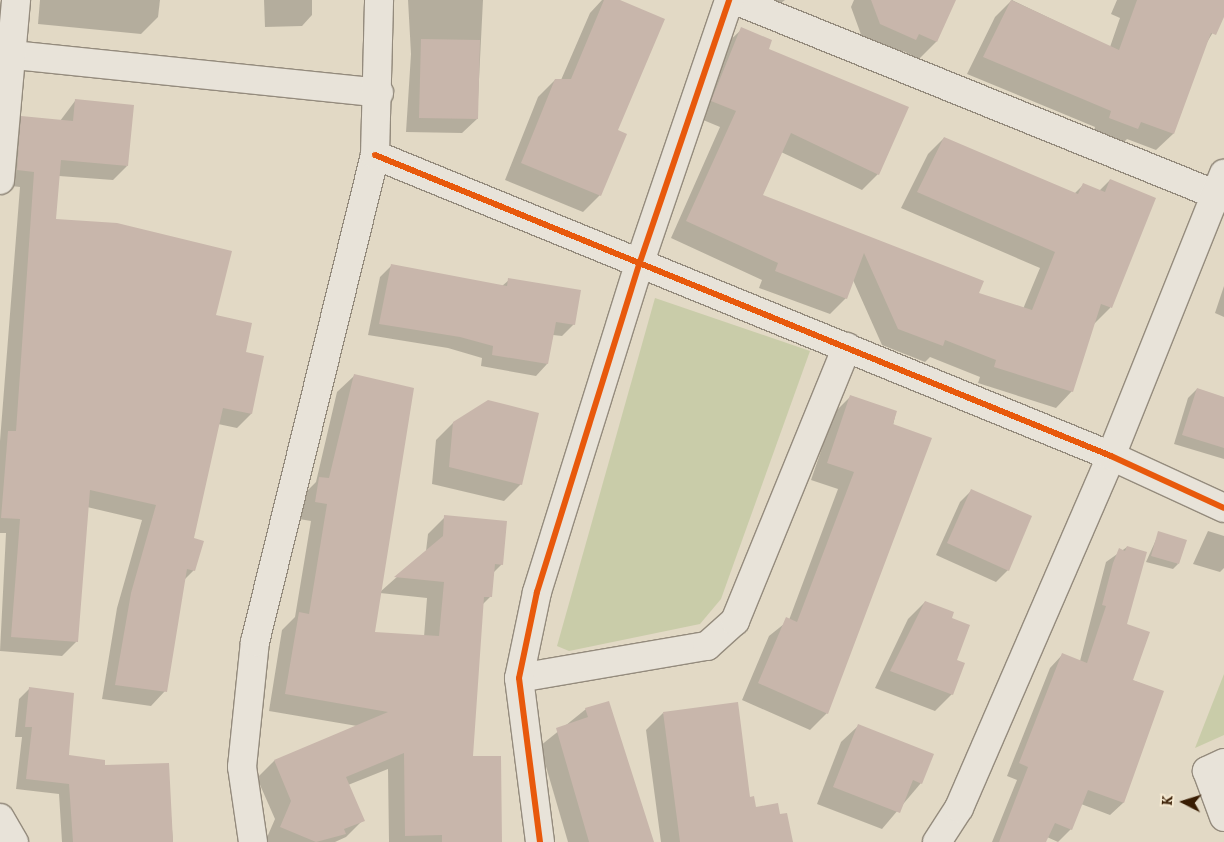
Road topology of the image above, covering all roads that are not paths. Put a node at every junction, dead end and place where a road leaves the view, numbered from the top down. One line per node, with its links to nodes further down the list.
1 (16, 0): 5 (street)
2 (379, 0): 6 (street)
3 (729, 0): 10 (street)
4 (735, 0): 9 (street)
5 (14, 54): 6 (street); 8 (street)
6 (379, 93): 7 (street)
7 (375, 156): 10 (street); 19 (street)
8 (0, 180)
9 (1221, 189): 12 (street)
10 (640, 262): 11 (street); 14 (street)
11 (847, 347): 12 (street); 14 (street)
12 (1111, 456): 13 (street); 21 (street)
13 (1224, 508)
14 (519, 678): 20 (street)
15 (1224, 763): 16 (street)
16 (1224, 817)
17 (0, 818): 18 (street)
18 (14, 842)
19 (253, 842)
20 (540, 842)
21 (937, 842)

